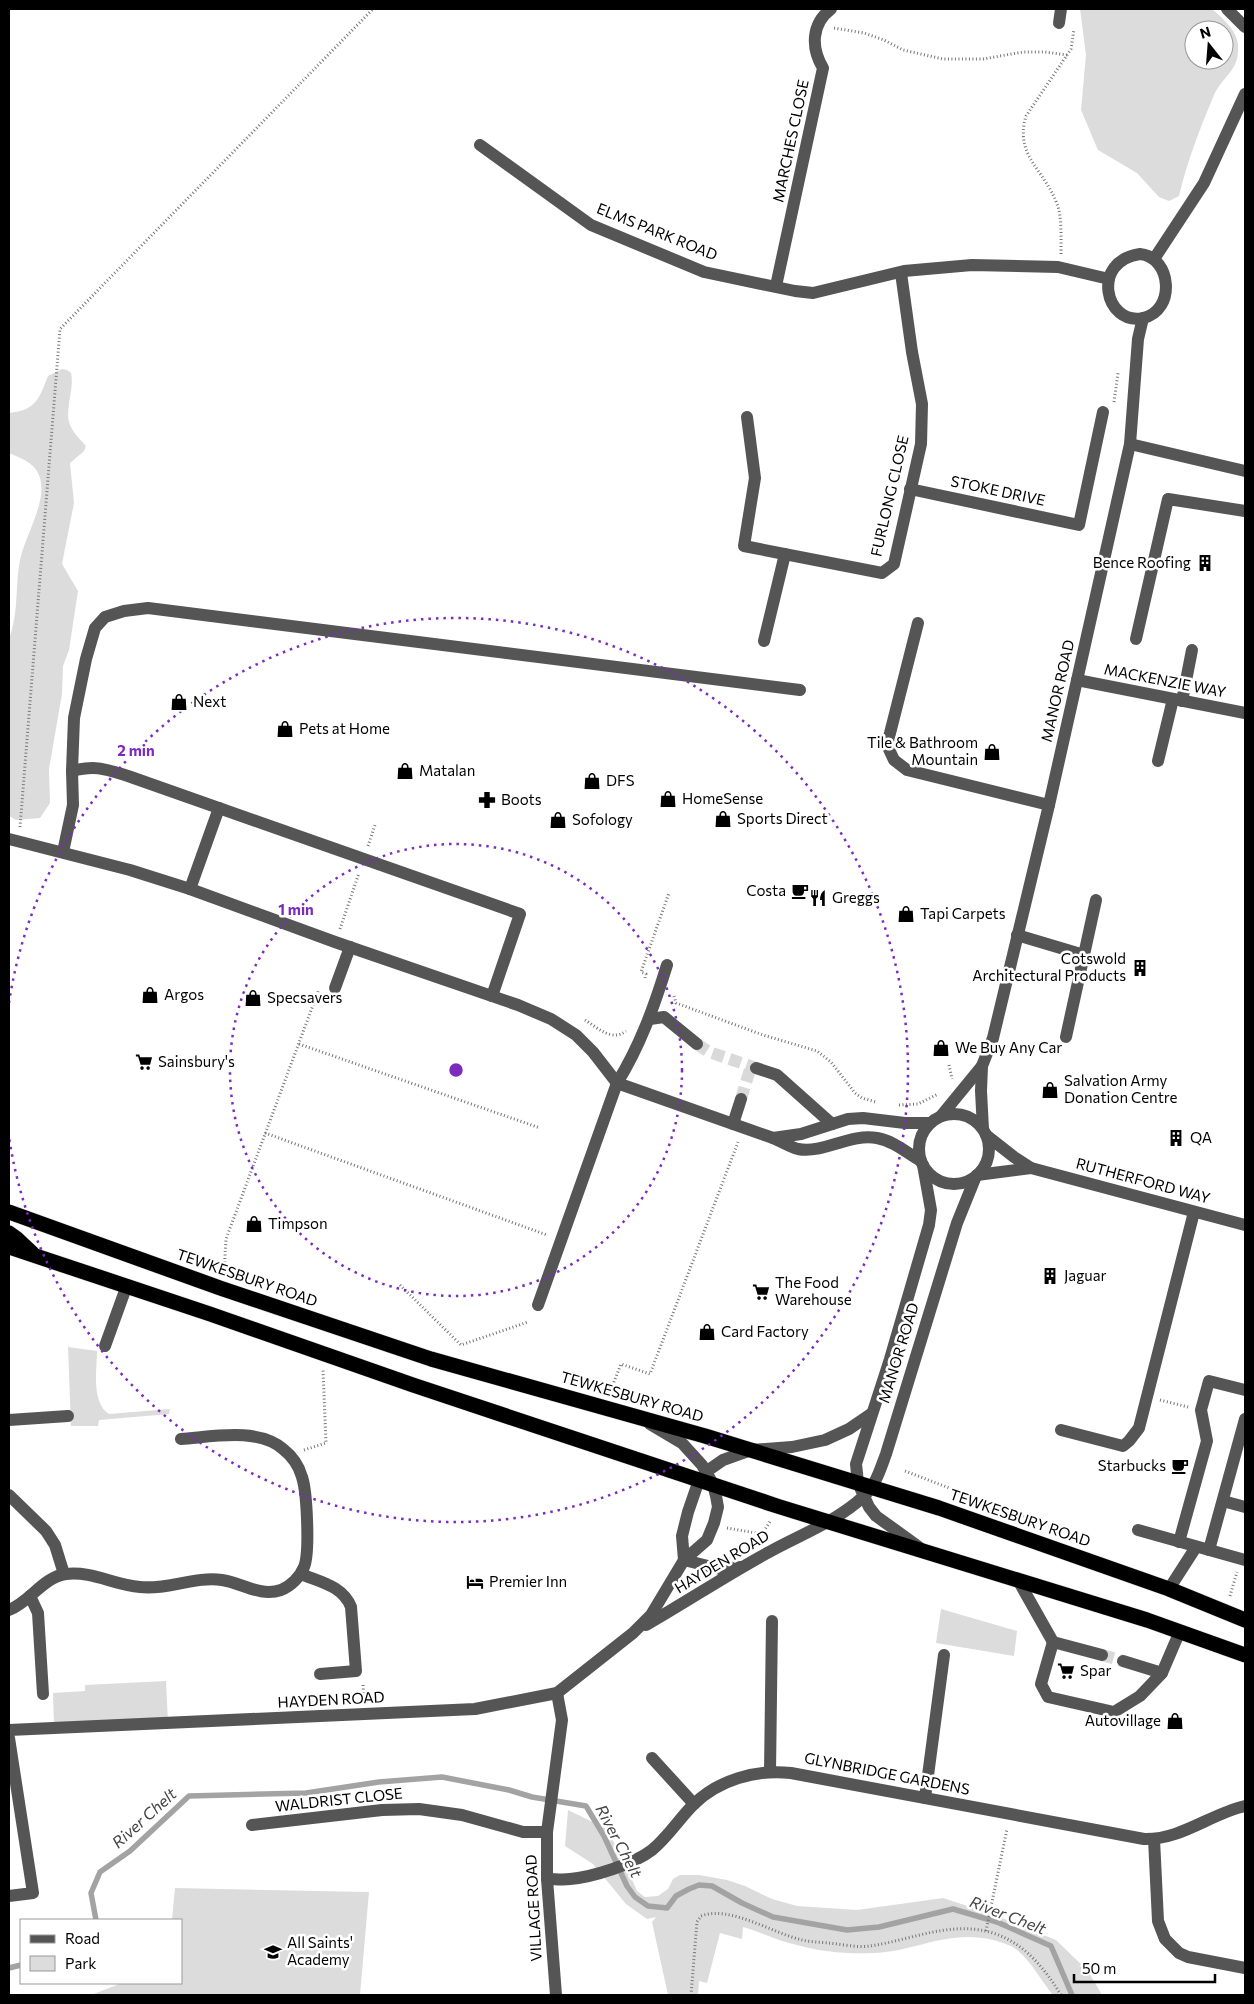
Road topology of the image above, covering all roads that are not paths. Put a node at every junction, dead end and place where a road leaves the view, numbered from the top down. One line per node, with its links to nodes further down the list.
1 (830, 9): 11 (street, MARCHES CLOSE)
2 (1061, 9): 4 (street)
3 (1227, 9): 5 (street)
4 (1059, 23)
5 (1245, 27)
6 (1245, 94): 8 (street)
7 (480, 145): 11 (street, ELMS PARK ROAD)
8 (1154, 259): 10 (street); 12 (street)
9 (900, 272): 10 (street, ELMS PARK ROAD); 11 (street, ELMS PARK ROAD); 17 (street, FURLONG CLOSE)
10 (1109, 279): 12 (street)
11 (776, 286)
12 (1143, 318): 15 (street, MANOR ROAD)
13 (1103, 412): 17 (street, STOKE DRIVE)
14 (747, 417): 19 (street, FURLONG CLOSE)
15 (1130, 444): 16 (street); 24 (street, MANOR ROAD)
16 (1245, 471)
17 (910, 489): 19 (street, FURLONG CLOSE)
18 (1245, 511): 21 (street)
19 (785, 554): 22 (street)
20 (918, 623): 30 (street)
21 (1136, 639)
22 (764, 641)
23 (1192, 650): 26 (street)
24 (1077, 680): 26 (street, MACKENZIE WAY); 30 (street, MANOR ROAD)
25 (800, 690): 29 (street)
26 (1178, 700): 27 (street, MACKENZIE WAY); 28 (street)
27 (1245, 713)
28 (1158, 760)
29 (72, 772): 31 (street); 33 (street)
30 (1049, 805): 36 (street, MANOR ROAD)
31 (219, 808): 34 (street); 41 (street)
32 (9, 839): 33 (street)
33 (64, 852): 34 (street)
34 (190, 889): 37 (street)
35 (1096, 900): 38 (street)
36 (1017, 935): 38 (street); 45 (street, MANOR ROAD)
37 (350, 947): 40 (street); 41 (street)
38 (1084, 955): 43 (street)
39 (667, 965): 42 (street)
40 (334, 988)
41 (492, 996): 47 (street)
42 (650, 1019): 44 (street); 47 (street)
43 (1066, 1037)
44 (697, 1044)
45 (982, 1066): 49 (street, MANOR ROAD); 53 (street, MANOR ROAD)
46 (756, 1068): 51 (street)
47 (617, 1083): 52 (street); 65 (street)
48 (741, 1099): 52 (street)
49 (941, 1116): 50 (street); 53 (street)
50 (929, 1123): 51 (street); 55 (street)
51 (832, 1124): 54 (street)
52 (738, 1126): 54 (street)
53 (985, 1132): 56 (street, RUTHERFORD WAY); 57 (street)
54 (773, 1138): 55 (street)
55 (922, 1163): 57 (street); 68 (street, MANOR ROAD)
56 (1032, 1168): 57 (street, RUTHERFORD WAY); 59 (street, RUTHERFORD WAY)
57 (977, 1175): 77 (street, MANOR ROAD)
58 (9, 1212): 70 (highway, TEWKESBURY ROAD)
59 (1194, 1212): 60 (street, RUTHERFORD WAY); 73 (street)
60 (1244, 1221)
61 (9, 1233): 63 (highway)
62 (9, 1247): 63 (highway)
63 (33, 1254): 64 (highway)
64 (126, 1285): 66 (street); 76 (highway)
65 (538, 1305)
66 (106, 1346)
67 (1245, 1390): 83 (street)
68 (871, 1414): 75 (street); 77 (street, MANOR ROAD)
69 (68, 1416): 72 (street)
70 (638, 1417): 75 (highway, TEWKESBURY ROAD); 76 (street, HAYDEN ROAD)
71 (1245, 1419): 79 (street)
72 (9, 1420)
73 (1061, 1430)
74 (180, 1439): 91 (street)
75 (751, 1450): 76 (street); 77 (highway, TEWKESBURY ROAD)
76 (706, 1479): 81 (highway); 87 (street, HAYDEN ROAD); 87 (street, HAYDEN ROAD)
77 (865, 1489): 81 (street); 86 (street); 93 (highway, TEWKESBURY ROAD)
78 (9, 1495): 90 (street)
79 (1223, 1501): 80 (street); 85 (street)
80 (1245, 1507)
81 (828, 1521): 86 (highway); 89 (street, HAYDEN ROAD)
82 (1138, 1530): 83 (street)
83 (1179, 1542): 84 (street)
84 (1196, 1547): 85 (street); 93 (street)
85 (1209, 1550): 88 (street)
86 (928, 1552): 92 (highway)
87 (684, 1560): 89 (street); 99 (street, HAYDEN ROAD)
88 (1245, 1560)
89 (746, 1566): 99 (street, HAYDEN ROAD)
90 (64, 1574): 91 (street); 94 (street)
91 (301, 1574): 106 (street)
92 (1018, 1580): 98 (highway); 100 (street)
93 (1170, 1589): 96 (highway, TEWKESBURY ROAD)
94 (30, 1596): 95 (street); 107 (street)
95 (9, 1610)
96 (1245, 1620)
97 (772, 1621): 112 (street)
98 (1180, 1631): 103 (highway); 105 (street)
99 (633, 1633): 108 (street, HAYDEN ROAD)
100 (1052, 1642): 102 (street); 105 (street)
101 (944, 1654): 113 (street)
102 (1102, 1655)
103 (1245, 1655)
104 (1123, 1661): 105 (street)
105 (1162, 1673)
106 (320, 1674)
107 (43, 1694)
108 (556, 1694): 109 (street, HAYDEN ROAD); 117 (street, VILLAGE ROAD)
109 (9, 1730)
110 (9, 1738): 120 (street)
111 (652, 1758): 114 (street)
112 (770, 1772): 113 (street, GLYNBRIDGE GARDENS); 114 (street, GLYNBRIDGE GARDENS)
113 (925, 1798): 118 (street, GLYNBRIDGE GARDENS)
114 (694, 1804): 119 (street, GLYNBRIDGE GARDENS)
115 (1245, 1806): 118 (street, GLYNBRIDGE GARDENS)
116 (252, 1825): 117 (street, WALDRIST CLOSE)
117 (547, 1832): 119 (street, VILLAGE ROAD)
118 (1154, 1840): 121 (street)
119 (547, 1879): 122 (street, VILLAGE ROAD)
120 (9, 1896)
121 (1245, 1968)
122 (556, 1995)

